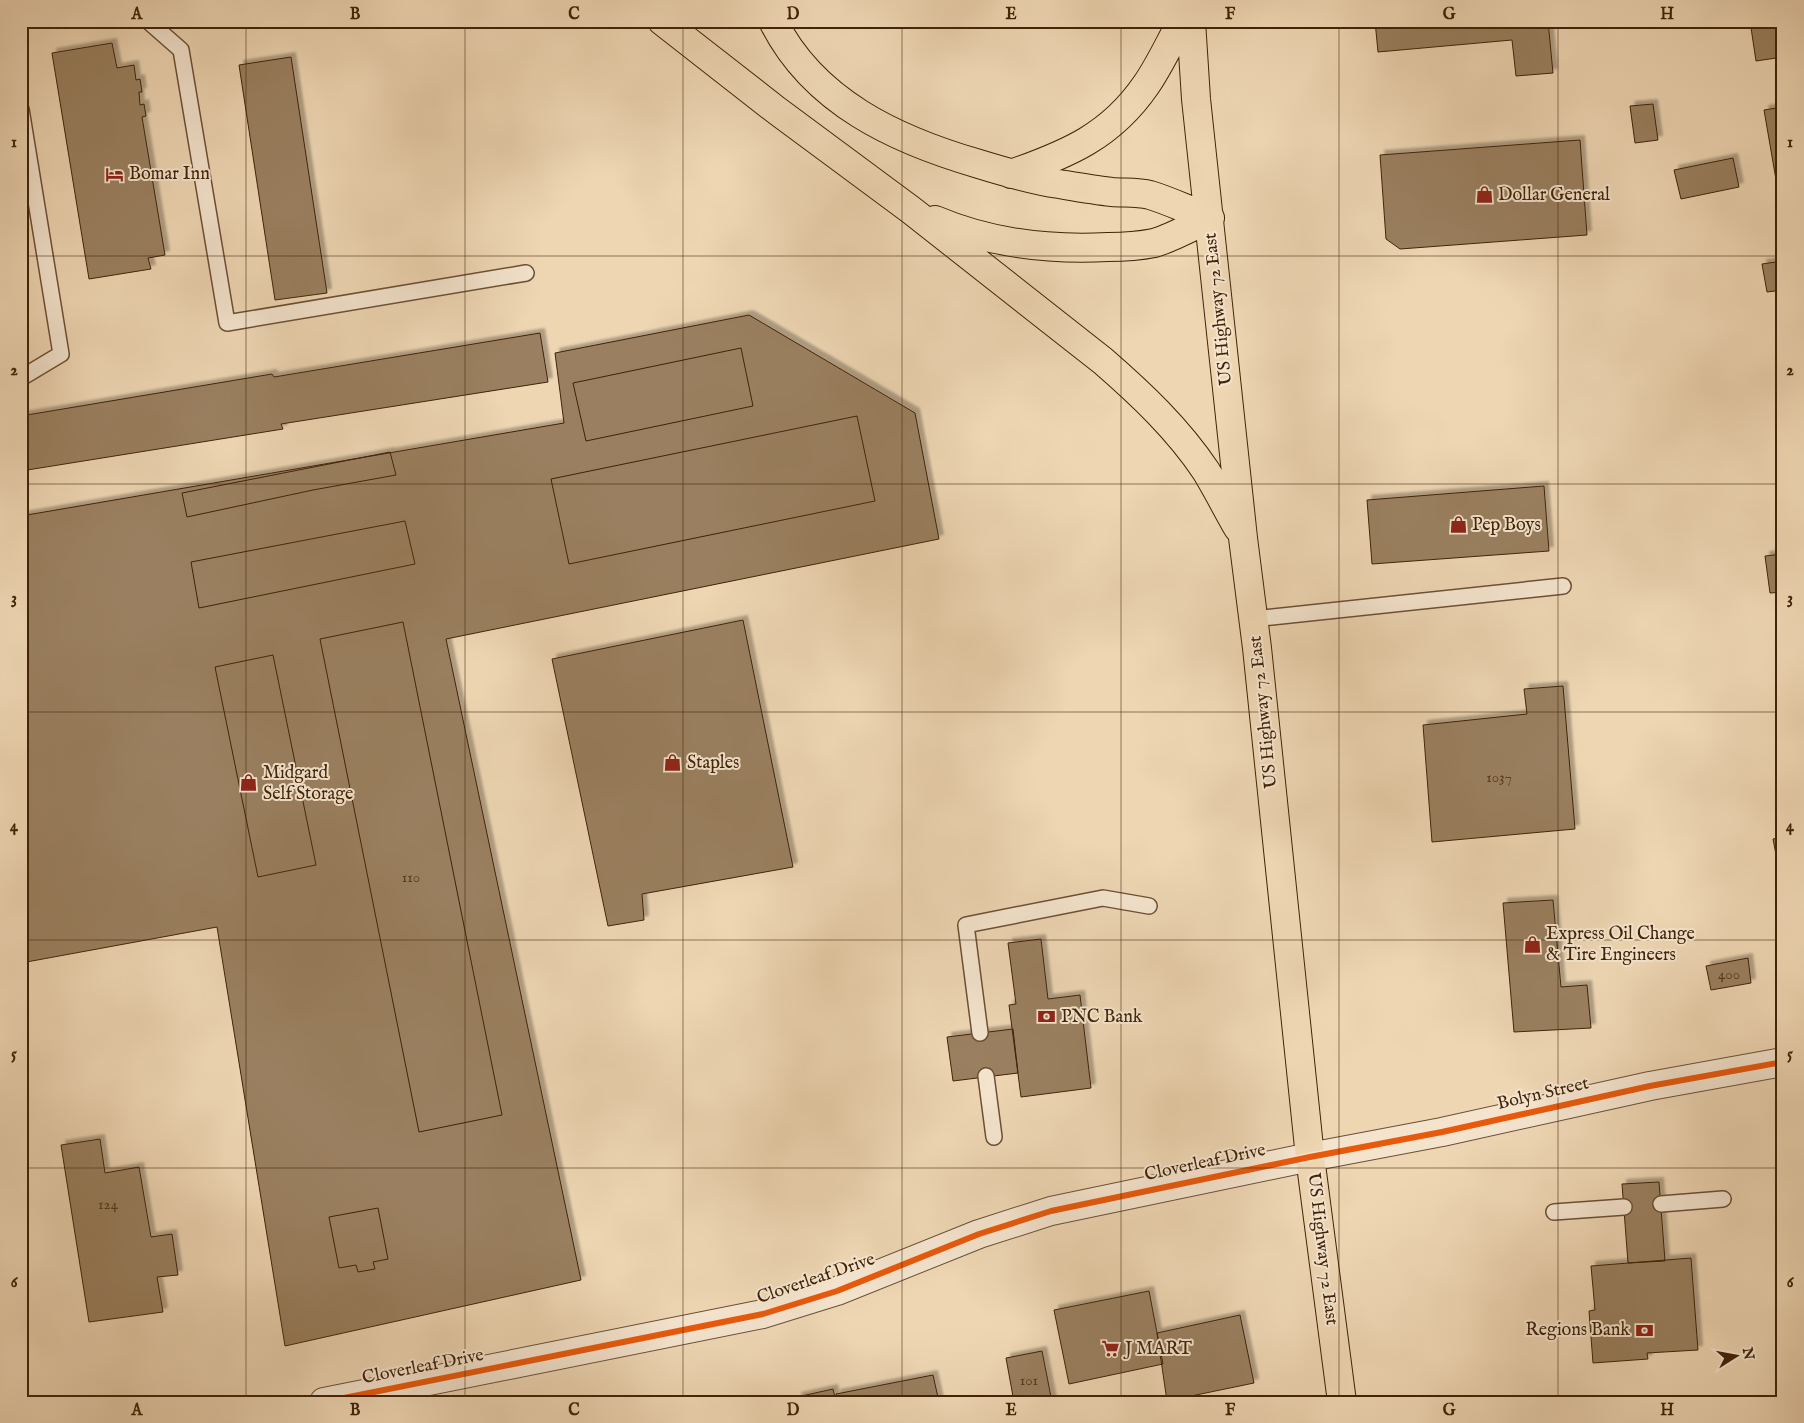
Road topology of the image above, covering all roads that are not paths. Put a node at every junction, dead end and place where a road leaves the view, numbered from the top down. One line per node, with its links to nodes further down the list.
1 (148, 21): 10 (lane)
2 (662, 21): 8 (highway)
3 (773, 21): 7 (highway)
4 (1182, 21): 7 (highway)
5 (1191, 21): 9 (highway, US Highway 72 East)
6 (21, 109): 11 (lane)
7 (1011, 174): 9 (highway)
8 (911, 210): 9 (highway); 12 (highway)
9 (1210, 218): 12 (highway, US Highway 72 East)
10 (526, 273)
11 (21, 378)
12 (1244, 538): 14 (highway, US Highway 72 East)
13 (1563, 586): 14 (lane)
14 (1253, 618): 20 (highway, US Highway 72 East)
15 (1148, 906): 16 (lane)
16 (980, 1033)
17 (1783, 1062): 20 (street, Bolyn Street)
18 (986, 1076): 19 (lane)
19 (994, 1137)
20 (1310, 1156): 25 (street, Cloverleaf Drive); 26 (highway, US Highway 72 East)
21 (1723, 1199): 22 (lane)
22 (1661, 1204)
23 (1624, 1207): 24 (lane)
24 (1554, 1212)
25 (324, 1402)
26 (1342, 1402)

